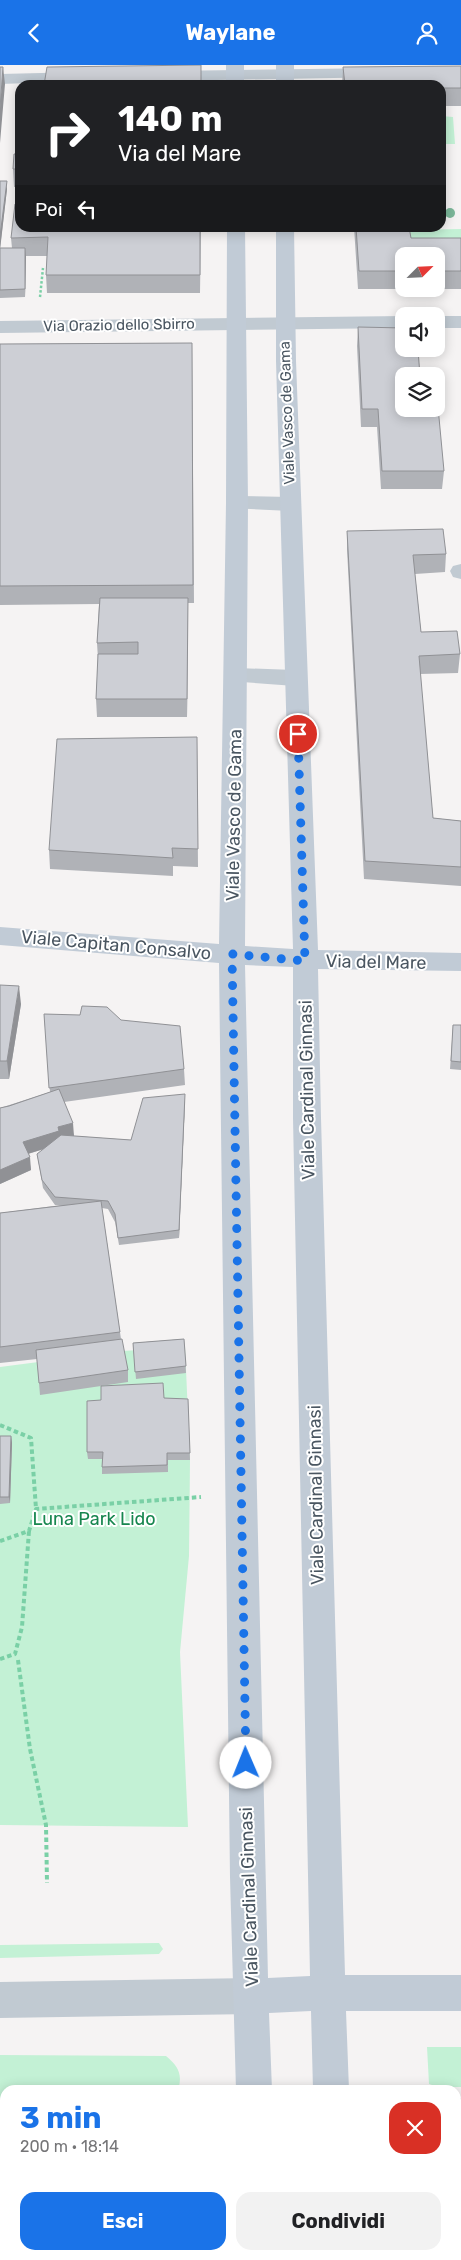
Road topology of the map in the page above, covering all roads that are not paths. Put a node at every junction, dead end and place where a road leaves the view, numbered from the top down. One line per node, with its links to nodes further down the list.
1 (402, 73): 3 (street)
2 (235, 75): 3 (street); 5 (street)
3 (285, 75)
4 (98, 77): 6 (street)
5 (147, 77)
6 (0, 79)
7 (236, 232): 12 (street, Viale Vasco de Gama)
8 (284, 232): 13 (street, Viale Vasco de Gama)
9 (395, 322): 13 (street)
10 (445, 322): 11 (street)
11 (461, 322)
12 (237, 323): 13 (street, Viale Vasco de Gama); 14 (street, Via Orazio dello Sbirro); 15 (street, Viale Vasco de Gama)
13 (284, 323): 16 (street, Viale Vasco de Gama)
14 (0, 327)
15 (237, 503): 16 (street, Viale Vasco de Gama); 17 (street, Viale Vasco de Gama)
16 (290, 504): 18 (street, Viale Vasco de Gama)
17 (236, 676): 18 (street); 20 (street, Viale Vasco de Gama)
18 (295, 678): 21 (street, Viale Vasco de Gama)
19 (0, 936): 20 (street, Viale Capitan Consalvo)
20 (232, 954): 21 (street, Via del Mare); 25 (street, Viale Cardinal Ginnasi)
21 (305, 961): 22 (street, Via del Mare); 23 (street, Viale Cardinal Ginnasi)
22 (461, 962)
23 (327, 1993): 24 (street); 25 (street); 28 (street, Viale Cardinal Ginnasi)
24 (461, 1993)
25 (252, 1996): 26 (street); 27 (street, Viale Cardinal Ginnasi)
26 (0, 2000)
27 (254, 2085)
28 (331, 2085)

